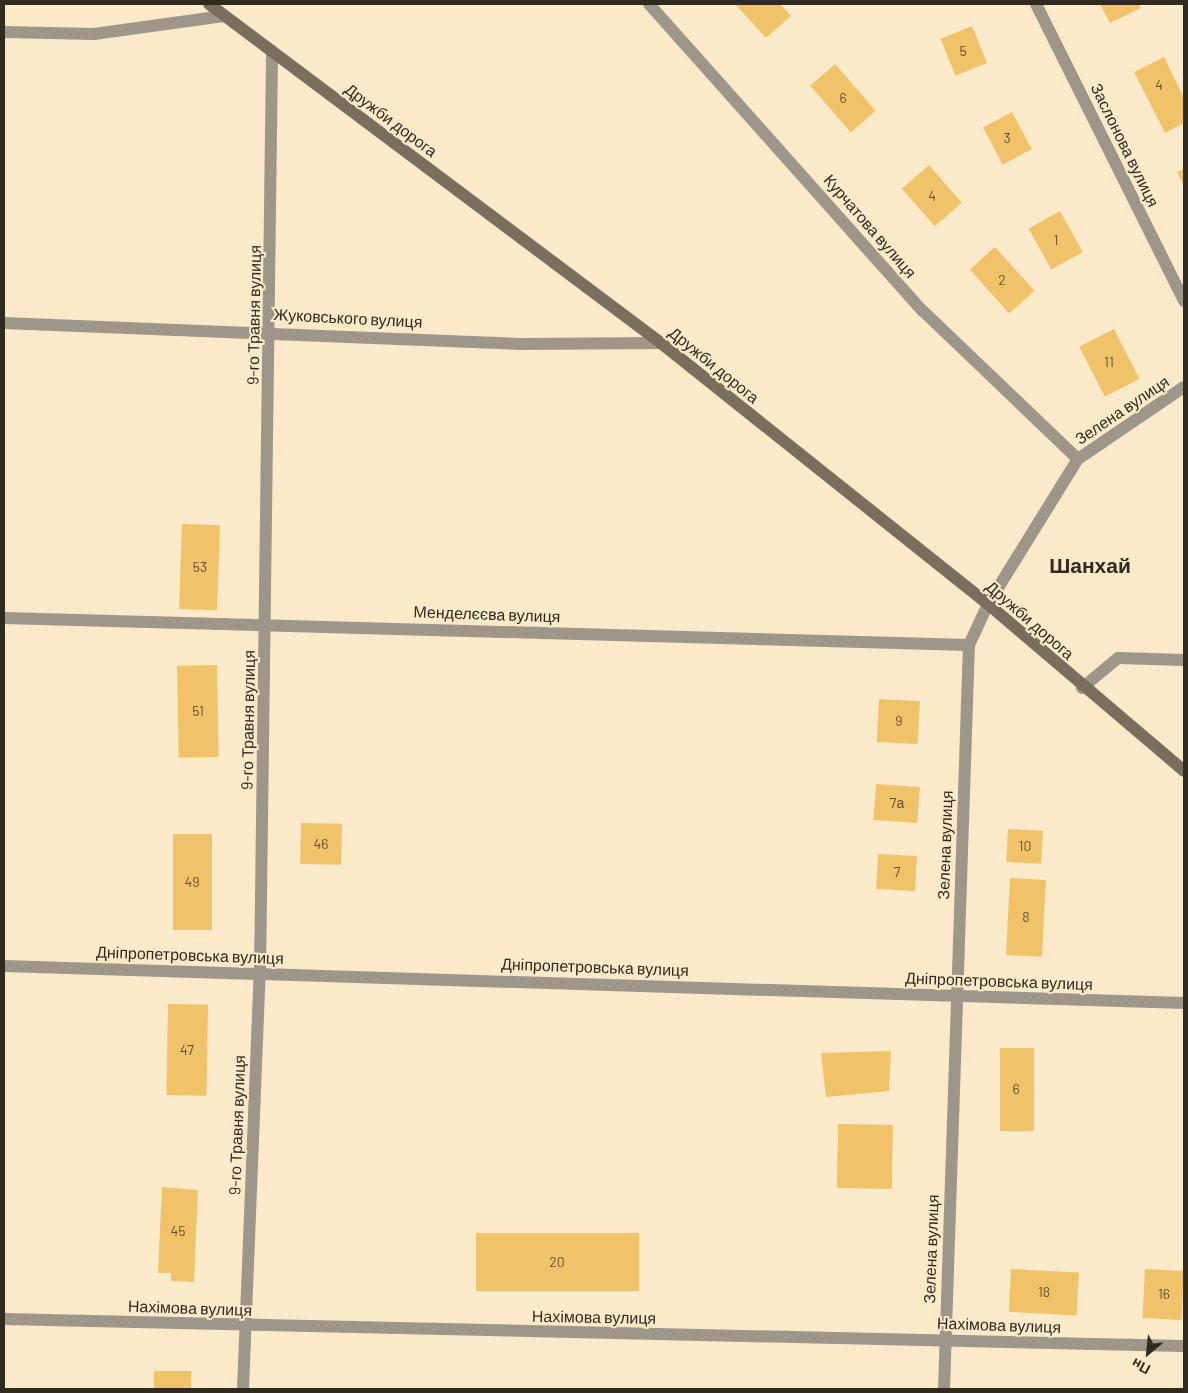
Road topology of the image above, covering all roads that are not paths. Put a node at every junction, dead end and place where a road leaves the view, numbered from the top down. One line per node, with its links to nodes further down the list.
1 (210, 4): 4 (street, Дружби дорога)
2 (649, 4): 12 (street, Курчатова вулиця)
3 (1036, 4): 7 (street, Заслонова вулиця)
4 (224, 16): 5 (street); 6 (street, Дружби дорога)
5 (4, 32)
6 (272, 51): 9 (street, 9-го Травня вулиця); 10 (street, Дружби дорога)
7 (1184, 300)
8 (4, 323): 9 (street, Жуковського вулиця)
9 (270, 330): 10 (street, Жуковського вулиця); 15 (street, 9-го Травня вулиця)
10 (661, 343): 13 (street, Дружби дорога)
11 (1184, 387): 12 (street, Зелена вулиця)
12 (1078, 459): 13 (street, Зелена вулиця)
13 (988, 604): 16 (street, Зелена вулиця); 18 (street, Дружби дорога)
14 (4, 618): 15 (street, Менделєєва вулиця)
15 (266, 624): 16 (street, Менделєєва вулиця); 21 (street, 9-го Травня вулиця)
16 (969, 646): 22 (street, Зелена вулиця)
17 (1184, 660): 18 (street)
18 (1082, 688): 19 (street, Дружби дорога)
19 (1184, 771)
20 (4, 966): 21 (street, Дніпропетровська вулиця)
21 (260, 973): 22 (street, Дніпропетровська вулиця); 25 (street, 9-го Травня вулиця)
22 (956, 995): 23 (street, Дніпропетровська вулиця); 26 (street, Зелена вулиця)
23 (1184, 1003)
24 (4, 1319): 25 (street, Нахімова вулиця)
25 (245, 1326): 26 (street, Нахімова вулиця); 28 (street, 9-го Травня вулиця)
26 (945, 1339): 27 (street, Нахімова вулиця); 29 (street, Зелена вулиця)
27 (1184, 1346)
28 (243, 1389)
29 (944, 1389)

